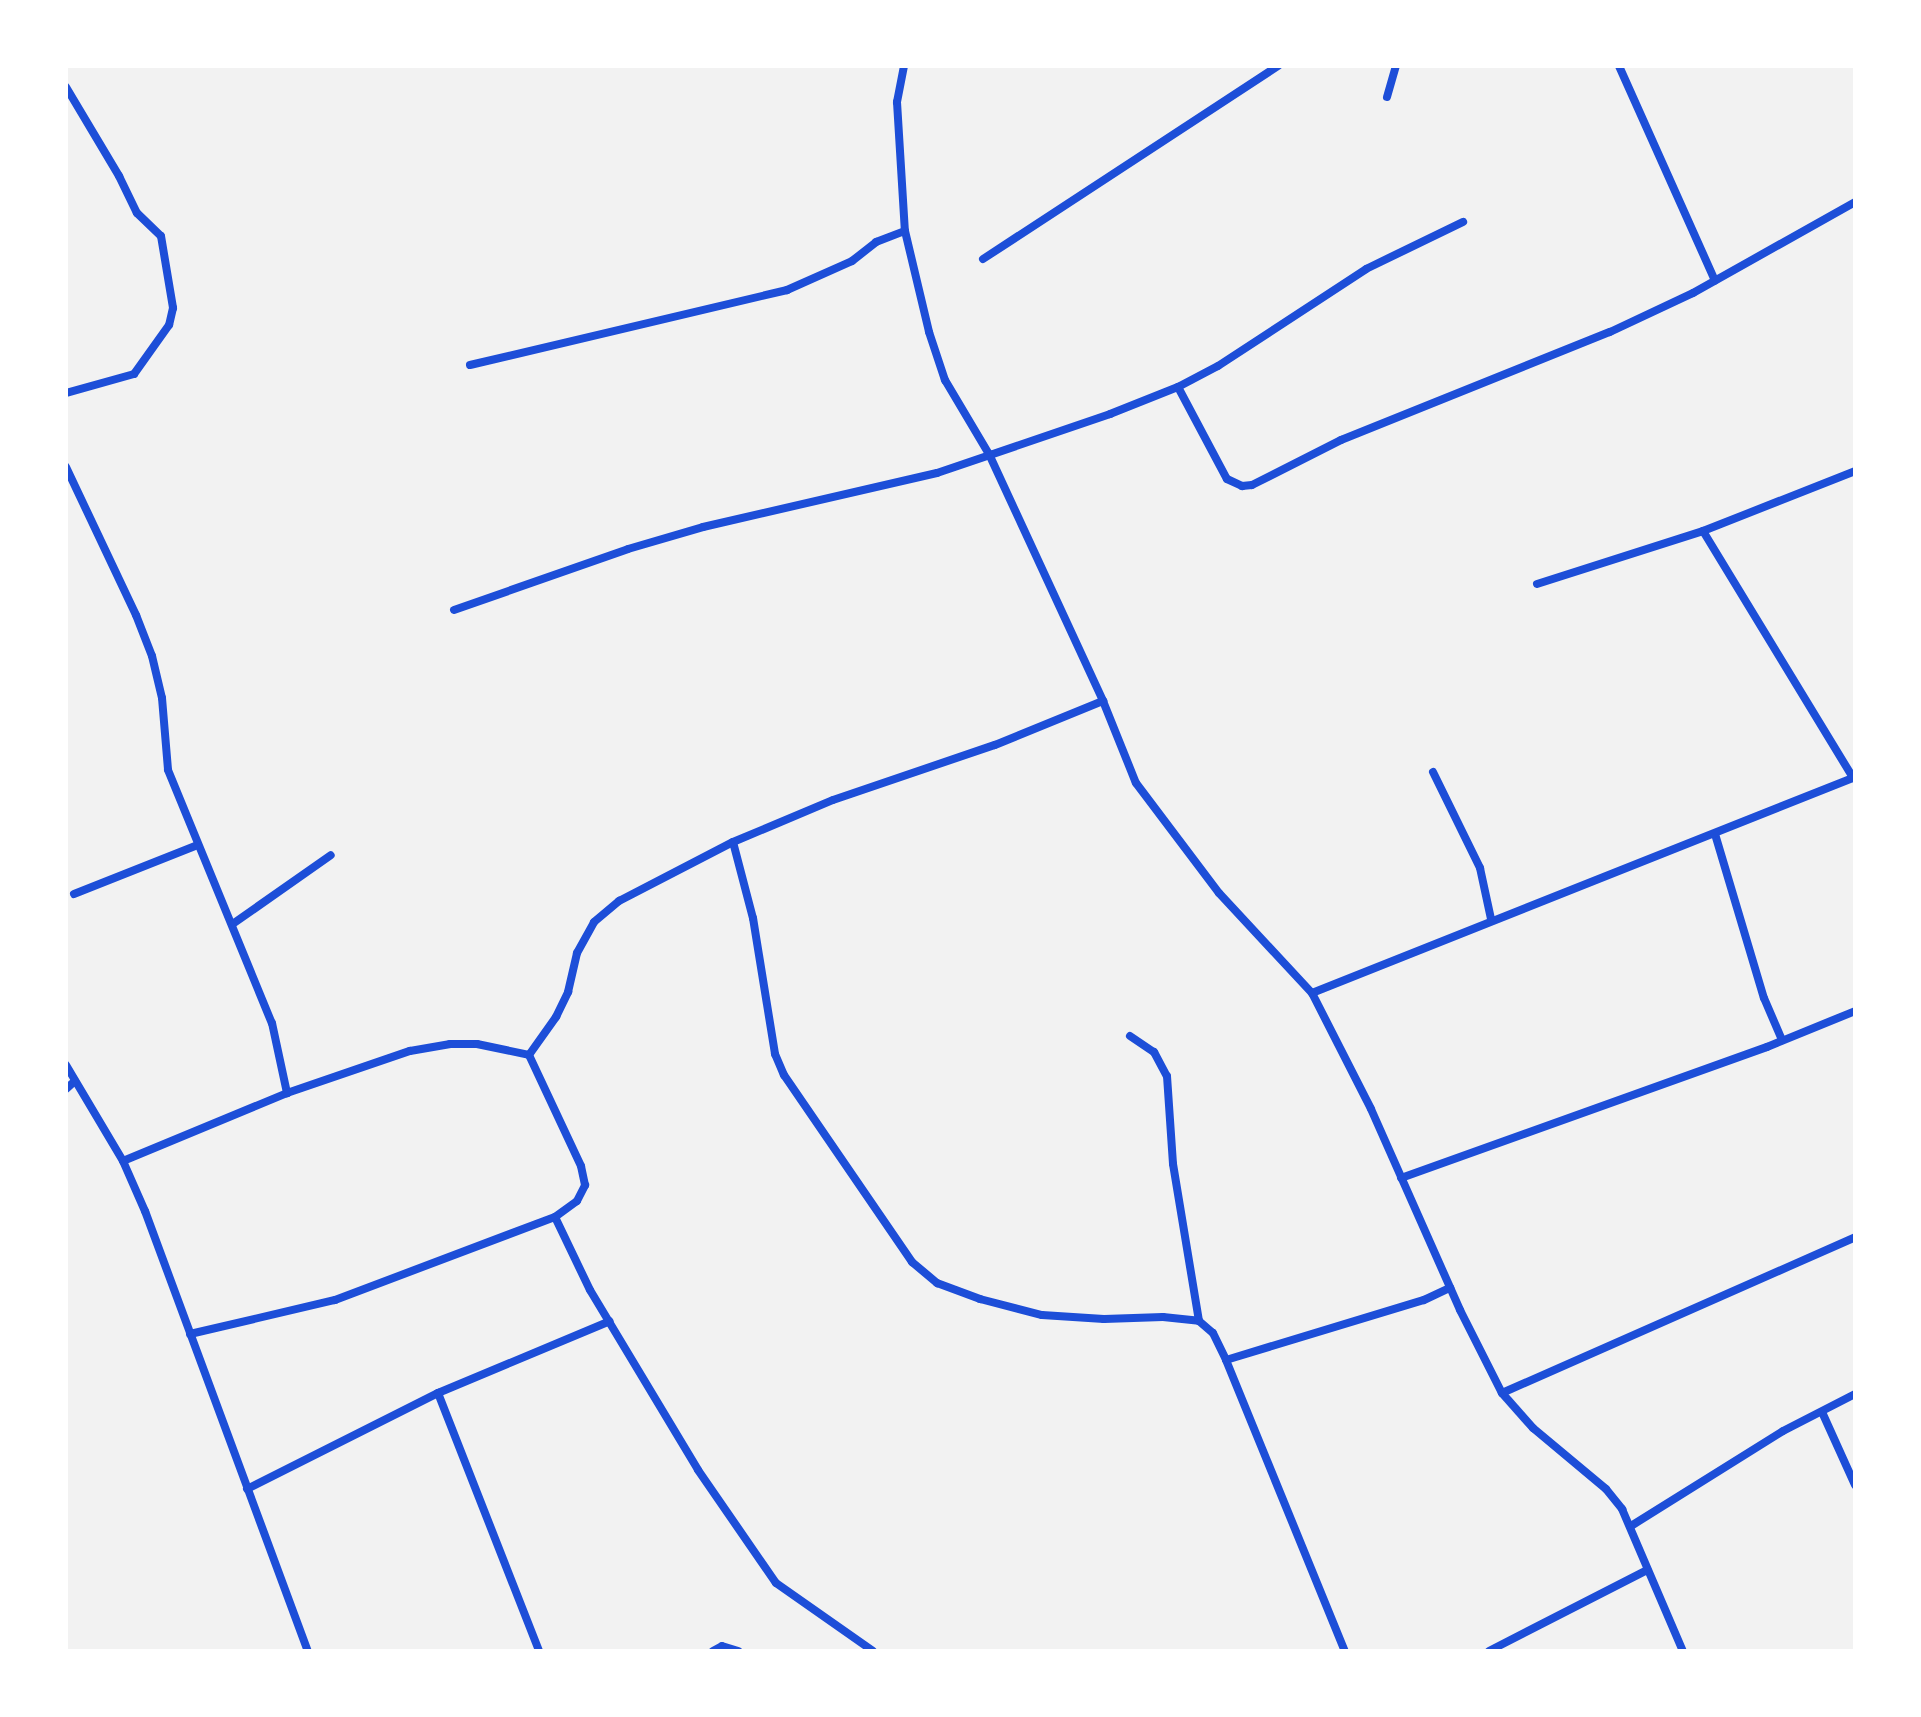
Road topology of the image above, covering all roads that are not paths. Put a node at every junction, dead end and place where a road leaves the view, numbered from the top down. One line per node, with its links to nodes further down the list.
1 (904, 66): 9 (street)
2 (1278, 66): 10 (street)
3 (1396, 66): 6 (street)
4 (1619, 66): 11 (street)
5 (66, 87): 14 (street)
6 (1387, 97)
7 (1855, 202): 11 (street)
8 (1463, 222): 13 (street)
9 (905, 231): 12 (street); 15 (street)
10 (983, 259)
11 (1715, 281): 13 (street)
12 (470, 365)
13 (1178, 387): 15 (street)
14 (66, 393)
15 (989, 454): 20 (street); 21 (street)
16 (66, 467): 26 (street)
17 (1855, 471): 18 (street)
18 (1703, 531): 19 (street); 23 (street)
19 (1537, 584)
20 (454, 610)
21 (1103, 701): 25 (street); 31 (street)
22 (1433, 772): 29 (street)
23 (1854, 778): 24 (street)
24 (1715, 834): 29 (street); 34 (street)
25 (733, 842): 35 (street); 46 (street)
26 (198, 845): 28 (street); 30 (street)
27 (331, 855): 30 (street)
28 (74, 894)
29 (1491, 919): 31 (street)
30 (234, 923): 39 (street)
31 (1312, 993): 41 (street)
32 (1855, 1011): 34 (street)
33 (1130, 1036): 46 (street)
34 (1782, 1040): 41 (street)
35 (529, 1055): 39 (street); 42 (street)
36 (66, 1065): 37 (street)
37 (75, 1081): 38 (street); 40 (street)
38 (66, 1089)
39 (287, 1093): 40 (street)
40 (123, 1161): 47 (street)
41 (1401, 1178): 44 (street)
42 (555, 1217): 45 (street); 47 (street)
43 (1855, 1237): 50 (street)
44 (1450, 1288): 48 (street); 50 (street)
45 (610, 1321): 49 (street); 61 (street)
46 (1199, 1321): 48 (street)
47 (190, 1334): 54 (street)
48 (1226, 1360): 62 (street)
49 (438, 1393): 54 (street); 58 (street)
50 (1502, 1393): 55 (street)
51 (1855, 1394): 52 (street)
52 (1822, 1412): 53 (street); 55 (street)
53 (1855, 1485)
54 (247, 1489): 57 (street)
55 (1631, 1526): 56 (street)
56 (1647, 1570): 63 (street); 64 (street)
57 (308, 1651)
58 (539, 1651)
59 (713, 1651): 60 (street)
60 (738, 1651)
61 (873, 1651)
62 (1345, 1651)
63 (1489, 1651)
64 (1683, 1651)

